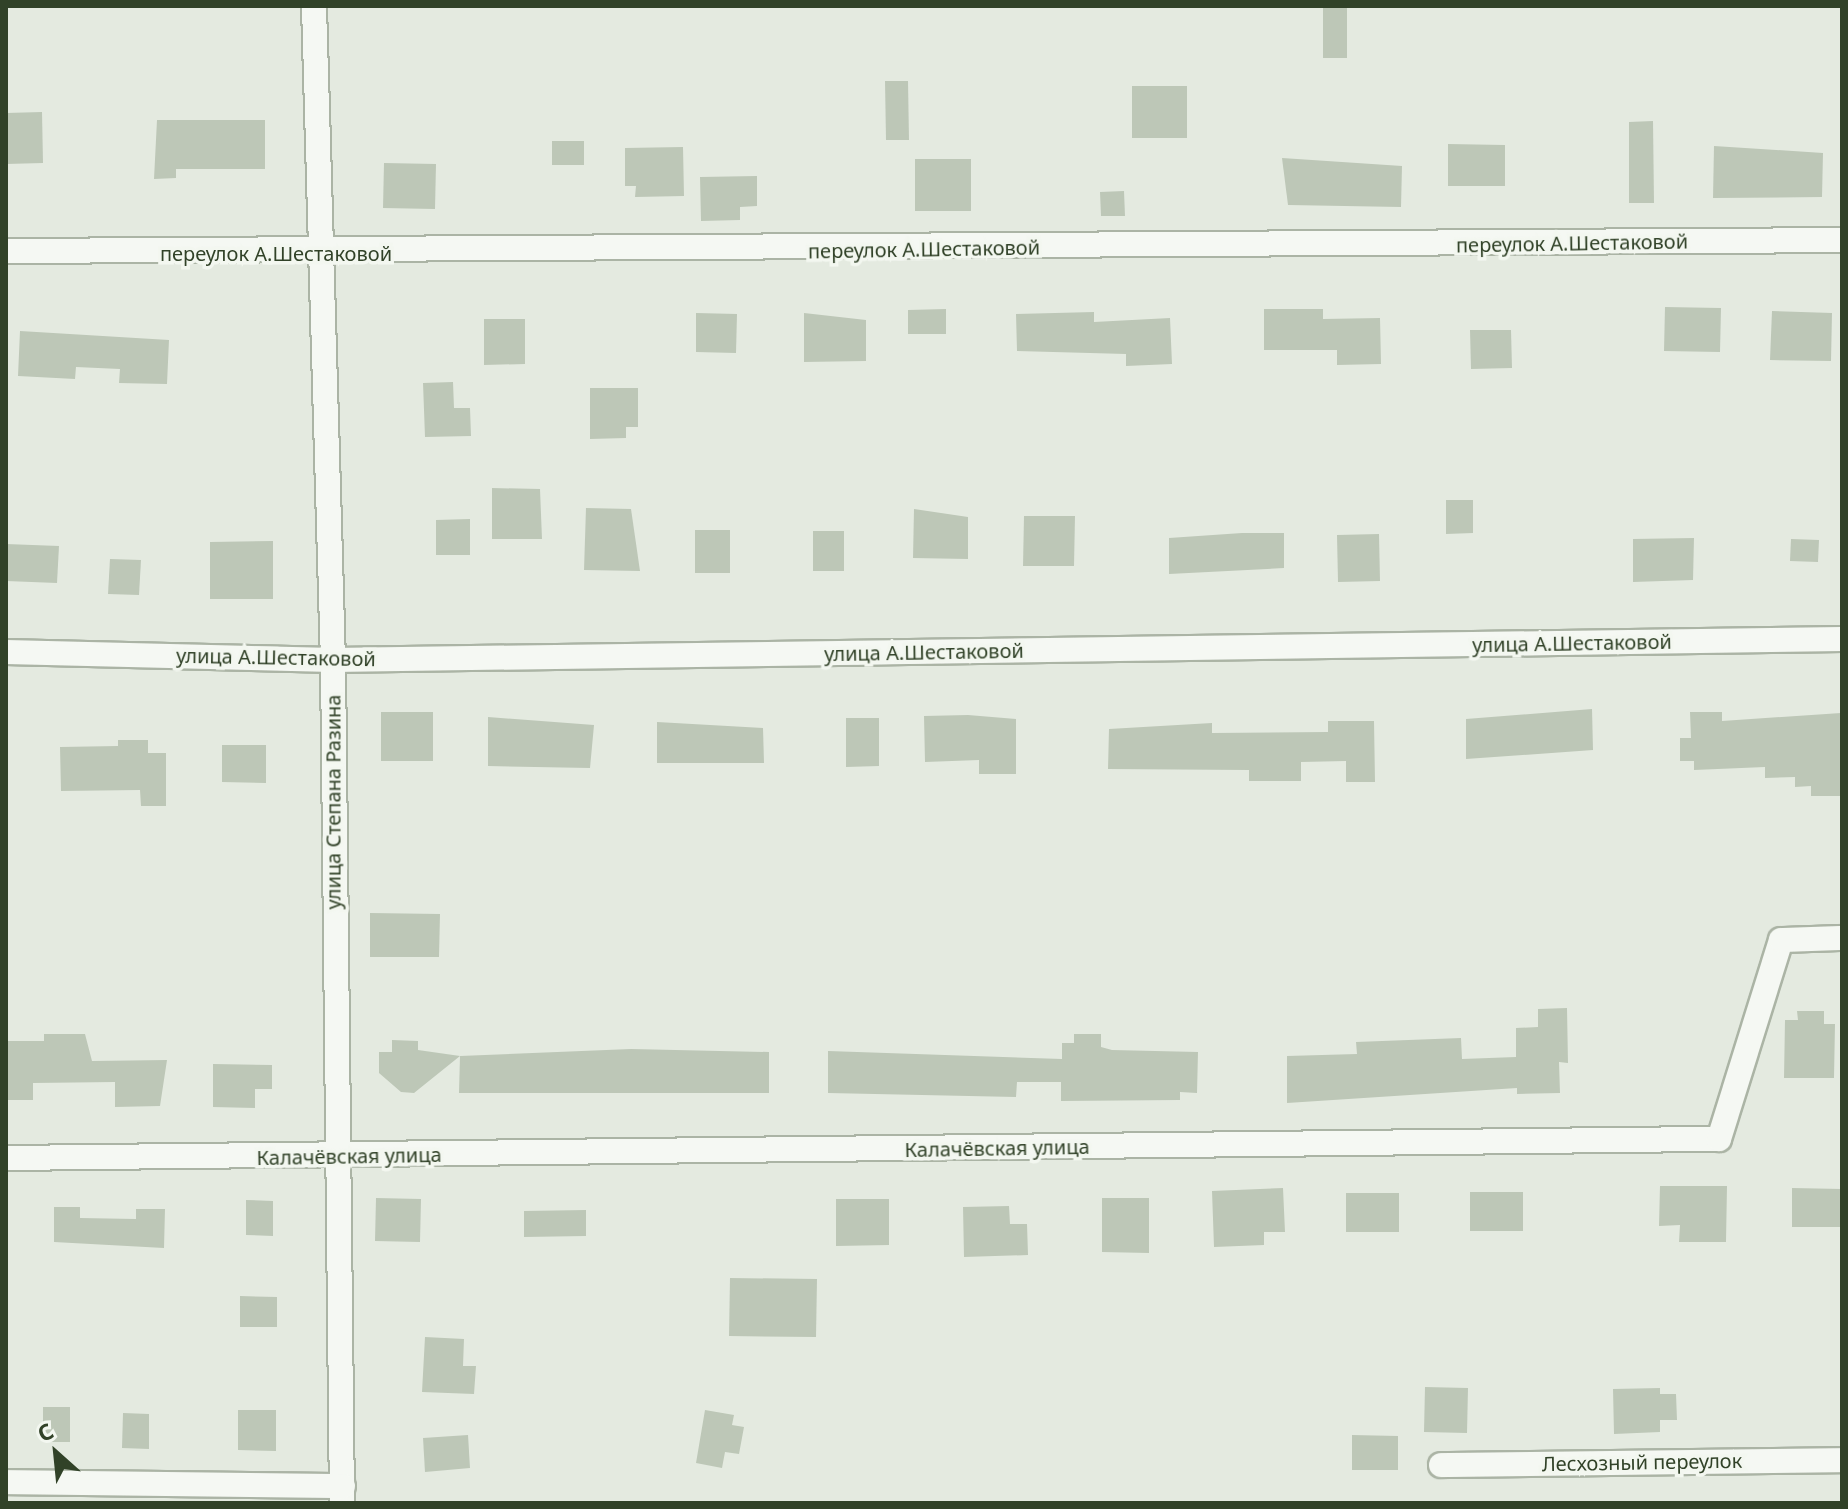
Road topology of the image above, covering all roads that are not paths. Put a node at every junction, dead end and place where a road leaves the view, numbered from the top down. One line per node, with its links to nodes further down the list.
1 (314, 6): 4 (street, улица Степана Разина)
2 (1842, 240): 4 (street, переулок А.Шестаковой)
3 (6, 251): 4 (street, переулок А.Шестаковой)
4 (324, 255): 7 (street, улица Степана Разина)
5 (1842, 639): 7 (street, улица А.Шестаковой)
6 (6, 652): 7 (street, улица А.Шестаковой)
7 (333, 660): 9 (street, улица Степана Разина)
8 (1842, 938): 9 (street, Калачёвская улица)
9 (334, 1156): 10 (street, Калачёвская улица); 14 (street, улица Степана Разина)
10 (6, 1158)
11 (1842, 1460): 12 (street, Лесхозный переулок)
12 (1441, 1465)
13 (6, 1482): 14 (street)
14 (342, 1495)

